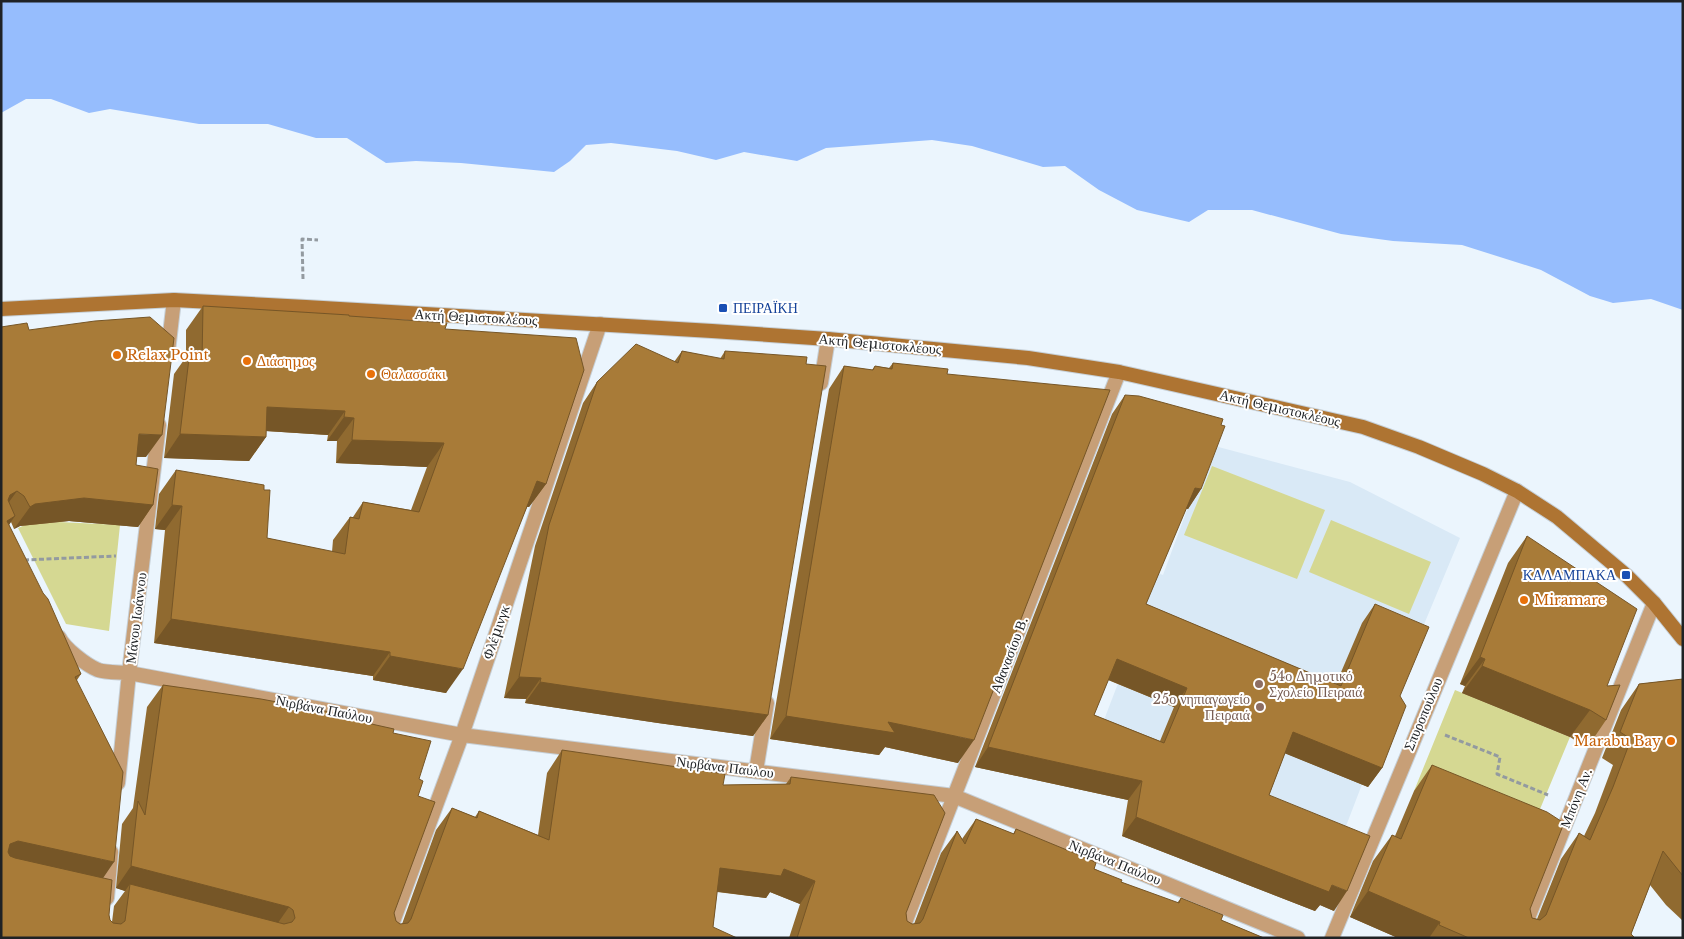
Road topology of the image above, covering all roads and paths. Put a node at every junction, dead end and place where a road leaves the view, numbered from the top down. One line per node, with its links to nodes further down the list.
1 (318, 240): 3 (path)
2 (174, 300): 3 (main road, Ακτή Θεμιστοκλέους); 4 (main road, Ακτή Θεμιστοκλέους); 7 (street)
3 (306, 307): 5 (main road, Ακτή Θεμιστοκλέους)
4 (1, 309)
5 (600, 324): 6 (main road, Ακτή Θεμιστοκλέους); 20 (street, Φλέμινγκ)
6 (828, 339): 8 (main road, Ακτή Θεμιστοκλέους); 9 (street)
7 (166, 368)
8 (1119, 372): 11 (main road, Ακτή Θεμιστοκλέους); 22 (street, Αθανασίου Β.)
9 (818, 398)
10 (161, 408): 12 (street, Μάνου Ιωάννου)
11 (1517, 491): 14 (main road, Ακτή Θεμιστοκλέους); 19 (street, Σπυροπούλου)
12 (144, 555): 13 (path); 17 (street, Μάνου Ιωάννου)
13 (21, 560)
14 (1654, 603): 16 (main road, Ακτή Θεμιστοκλέους); 24 (street, Μπόνη Αν.)
15 (53, 626): 17 (street, Νιρβάνα Παύλου)
16 (1683, 639)
17 (130, 672): 20 (street, Νιρβάνα Παύλου); 23 (street, Μάνου Ιωάννου)
18 (769, 692): 21 (street)
19 (1419, 724): 24 (path); 30 (street, Σπυροπούλου)
20 (462, 735): 21 (street, Νιρβάνα Παύλου); 27 (street, Φλέμινγκ)
21 (756, 771): 22 (street, Νιρβάνα Παύλου)
22 (954, 796): 28 (street, Αθανασίου Β.); 29 (street, Νιρβάνα Παύλου)
23 (117, 798)
24 (1573, 805): 31 (street, Μπόνη Αν.)
25 (113, 837): 26 (street)
26 (105, 912)
27 (387, 938)
28 (899, 938)
29 (1298, 938)
30 (1332, 938)
31 (1520, 938)

